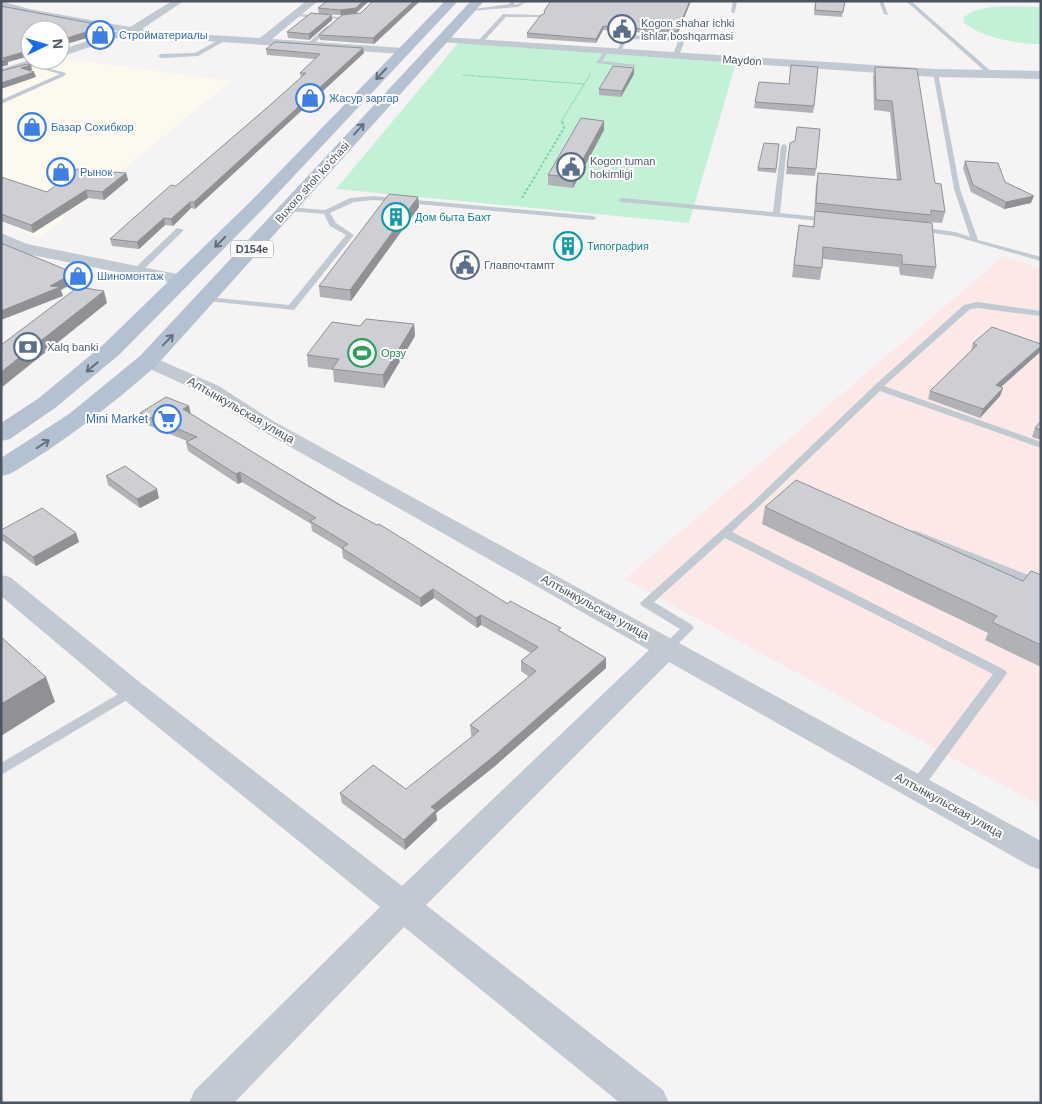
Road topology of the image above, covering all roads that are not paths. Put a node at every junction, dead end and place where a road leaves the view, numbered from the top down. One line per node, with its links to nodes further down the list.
1 (178, 1): 21 (street)
2 (313, 1): 16 (street)
3 (452, 1): 22 (main road, Buxoro shoh ko'chasi / D154e)
4 (514, 1): 12 (lane)
5 (524, 1): 12 (lane)
6 (735, 1): 14 (lane)
7 (881, 1): 15 (lane)
8 (908, 1): 37 (lane)
9 (1, 4): 13 (street)
10 (41, 5): 13 (street)
11 (474, 6): 12 (lane); 24 (main road, Buxoro shoh ko'chasi / D154e)
12 (505, 6)
13 (28, 12): 18 (street); 21 (street)
14 (733, 12)
15 (886, 14)
16 (296, 15): 20 (lane); 25 (street)
17 (540, 16): 26 (lane)
18 (10, 17)
19 (351, 17): 20 (lane)
20 (341, 18): 27 (lane)
21 (132, 30): 23 (street); 29 (street)
22 (416, 38): 24 (main road); 30 (main road, Buxoro shoh ko'chasi / D154e)
23 (224, 39): 25 (street); 31 (lane)
24 (443, 40): 26 (street, Maydon); 43 (main road, Buxoro shoh ko'chasi / D154e, one-way to 24)
25 (262, 42): 27 (street)
26 (480, 42): 28 (street, Maydon)
27 (309, 45): 30 (street)
28 (616, 48): 32 (lane); 35 (street, Maydon)
29 (70, 51)
30 (403, 51): 42 (main road, Buxoro shoh ko'chasi / D154e, one-way to 42)
31 (160, 56)
32 (634, 65)
33 (20, 67): 36 (street)
34 (54, 70): 39 (lane)
35 (935, 72): 37 (street, Maydon); 51 (lane)
36 (1, 74)
37 (991, 74): 38 (street, Maydon)
38 (1041, 75)
39 (1, 102)
40 (784, 146): 45 (lane)
41 (622, 200): 45 (lane)
42 (256, 206): 43 (main road); 54 (main road, Buxoro shoh ko'chasi / D154e, one-way to 54)
43 (289, 209): 44 (lane); 55 (main road, Buxoro shoh ko'chasi / D154e)
44 (326, 212): 46 (lane); 55 (lane)
45 (776, 215): 47 (lane)
46 (593, 218)
47 (841, 221)
48 (906, 228): 51 (lane)
49 (180, 230): 53 (lane)
50 (1, 238): 53 (street)
51 (975, 241): 52 (lane)
52 (1041, 259)
53 (137, 271): 54 (street)
54 (182, 280): 59 (main road, Buxoro shoh ko'chasi / D154e, one-way to 59)
55 (207, 298): 57 (main road, Buxoro shoh ko'chasi / D154e, one-way to 55)
56 (1041, 314): 58 (lane)
57 (148, 361): 61 (main road, Buxoro shoh ko'chasi / D154e, one-way to 57); 66 (street, Алтынкульская улица)
58 (878, 387): 60 (lane); 63 (lane)
59 (1, 434)
60 (1041, 445)
61 (1, 469)
62 (901, 528): 65 (lane)
63 (724, 533): 66 (lane); 69 (lane)
64 (1, 583): 67 (street)
65 (1040, 584)
66 (668, 647): 69 (street, Алтынкульская улица); 71 (street)
67 (132, 691): 68 (lane); 71 (street)
68 (1, 770)
69 (916, 787): 70 (street, Алтынкульская улица)
70 (1041, 857)
71 (404, 905): 72 (street); 73 (street)
72 (208, 1103)
73 (650, 1103)

